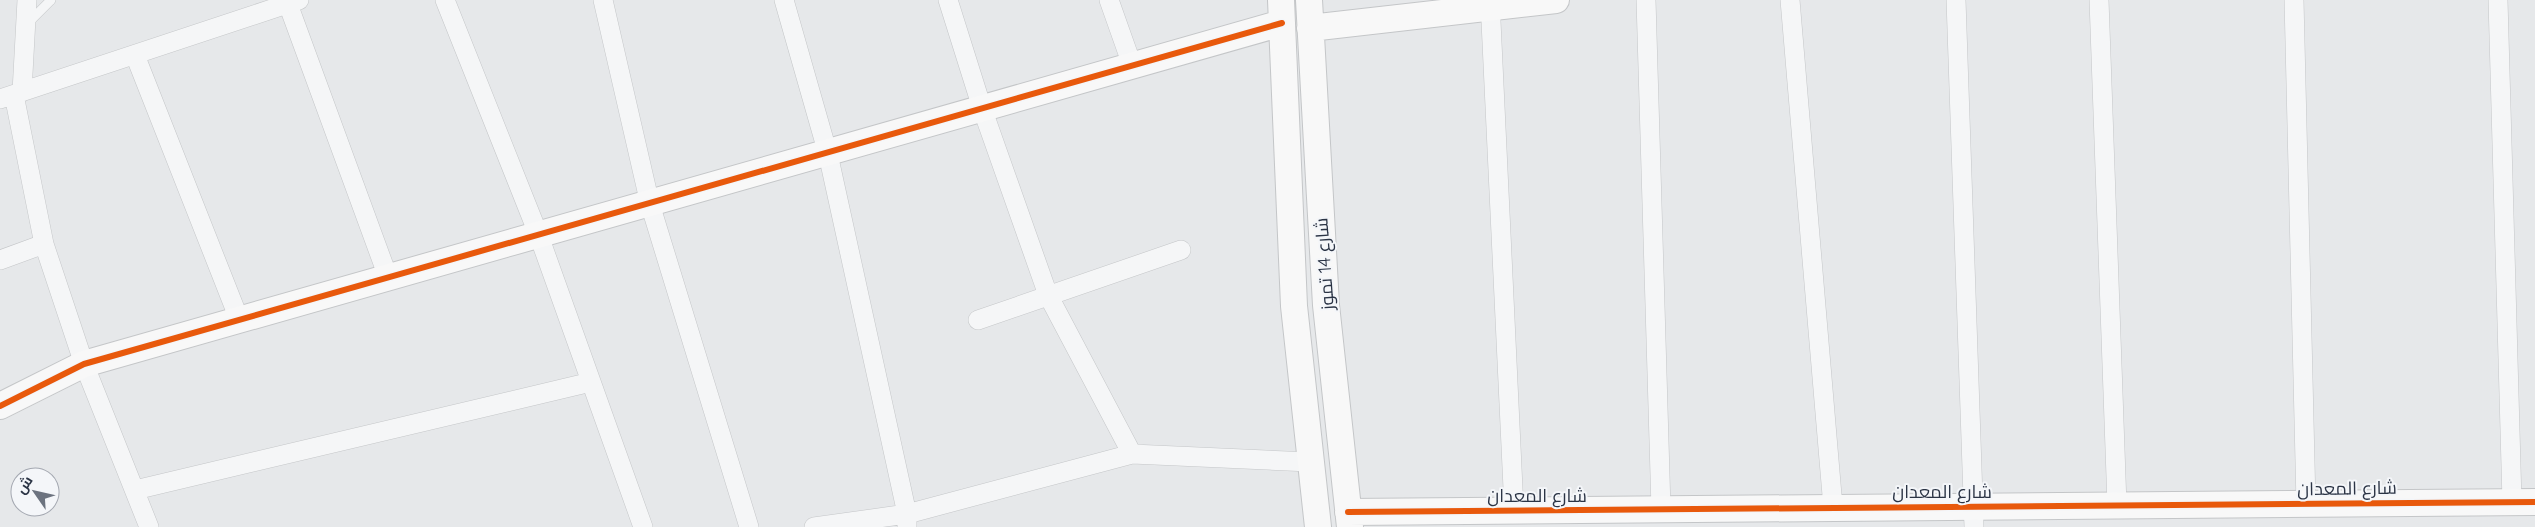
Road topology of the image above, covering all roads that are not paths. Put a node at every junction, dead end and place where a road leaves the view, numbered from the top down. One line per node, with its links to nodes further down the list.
1 (27, 0): 19 (street)
2 (51, 0): 19 (lane)
3 (445, 0): 27 (street)
4 (603, 0): 26 (street)
5 (784, 0): 25 (street)
6 (948, 0): 24 (street)
7 (1109, 0): 22 (street)
8 (1309, 0): 20 (street, شارع 14 تموز)
9 (1556, 0): 17 (street)
10 (1646, 0): 45 (street)
11 (1790, 0): 44 (street)
12 (1956, 0): 47 (street)
13 (2099, 0): 43 (street)
14 (2294, 0): 42 (street)
15 (2498, 0): 41 (street)
16 (294, 2): 21 (street); 31 (street)
17 (1490, 4): 20 (street); 46 (street)
18 (1282, 12): 22 (street); 39 (street, شارع 14 تموز)
19 (28, 24): 23 (street)
20 (1310, 28): 48 (street, شارع 14 تموز)
21 (134, 55): 23 (street); 33 (street)
22 (1132, 65): 24 (street)
23 (12, 95): 28 (street)
24 (982, 108): 25 (street); 32 (street)
25 (828, 154): 26 (street); 49 (street)
26 (650, 204): 27 (street); 52 (street)
27 (539, 236): 31 (street); 36 (street)
28 (44, 244): 30 (street); 35 (street)
29 (1181, 250): 32 (street)
30 (0, 260)
31 (388, 277): 33 (street)
32 (1048, 295): 34 (street); 38 (street)
33 (239, 319): 35 (street)
34 (978, 320)
35 (84, 364): 37 (street); 40 (street)
36 (590, 382): 40 (street); 51 (street)
37 (0, 406)
38 (1132, 454): 39 (street); 49 (street)
39 (1310, 462): 54 (street, شارع 14 تموز)
40 (135, 490): 50 (street)
41 (2524, 502): 42 (street, شارع المعدان)
42 (2306, 504): 43 (street, شارع المعدان)
43 (2117, 505): 47 (street, شارع المعدان)
44 (1833, 507): 45 (street, شارع المعدان); 47 (street, شارع المعدان)
45 (1661, 509): 46 (street, شارع المعدان)
46 (1514, 510): 48 (street, شارع المعدان)
47 (1973, 517)
48 (1349, 519)
49 (907, 520): 53 (street)
50 (149, 527)
51 (643, 527)
52 (749, 527)
53 (814, 527)
54 (1318, 527)

